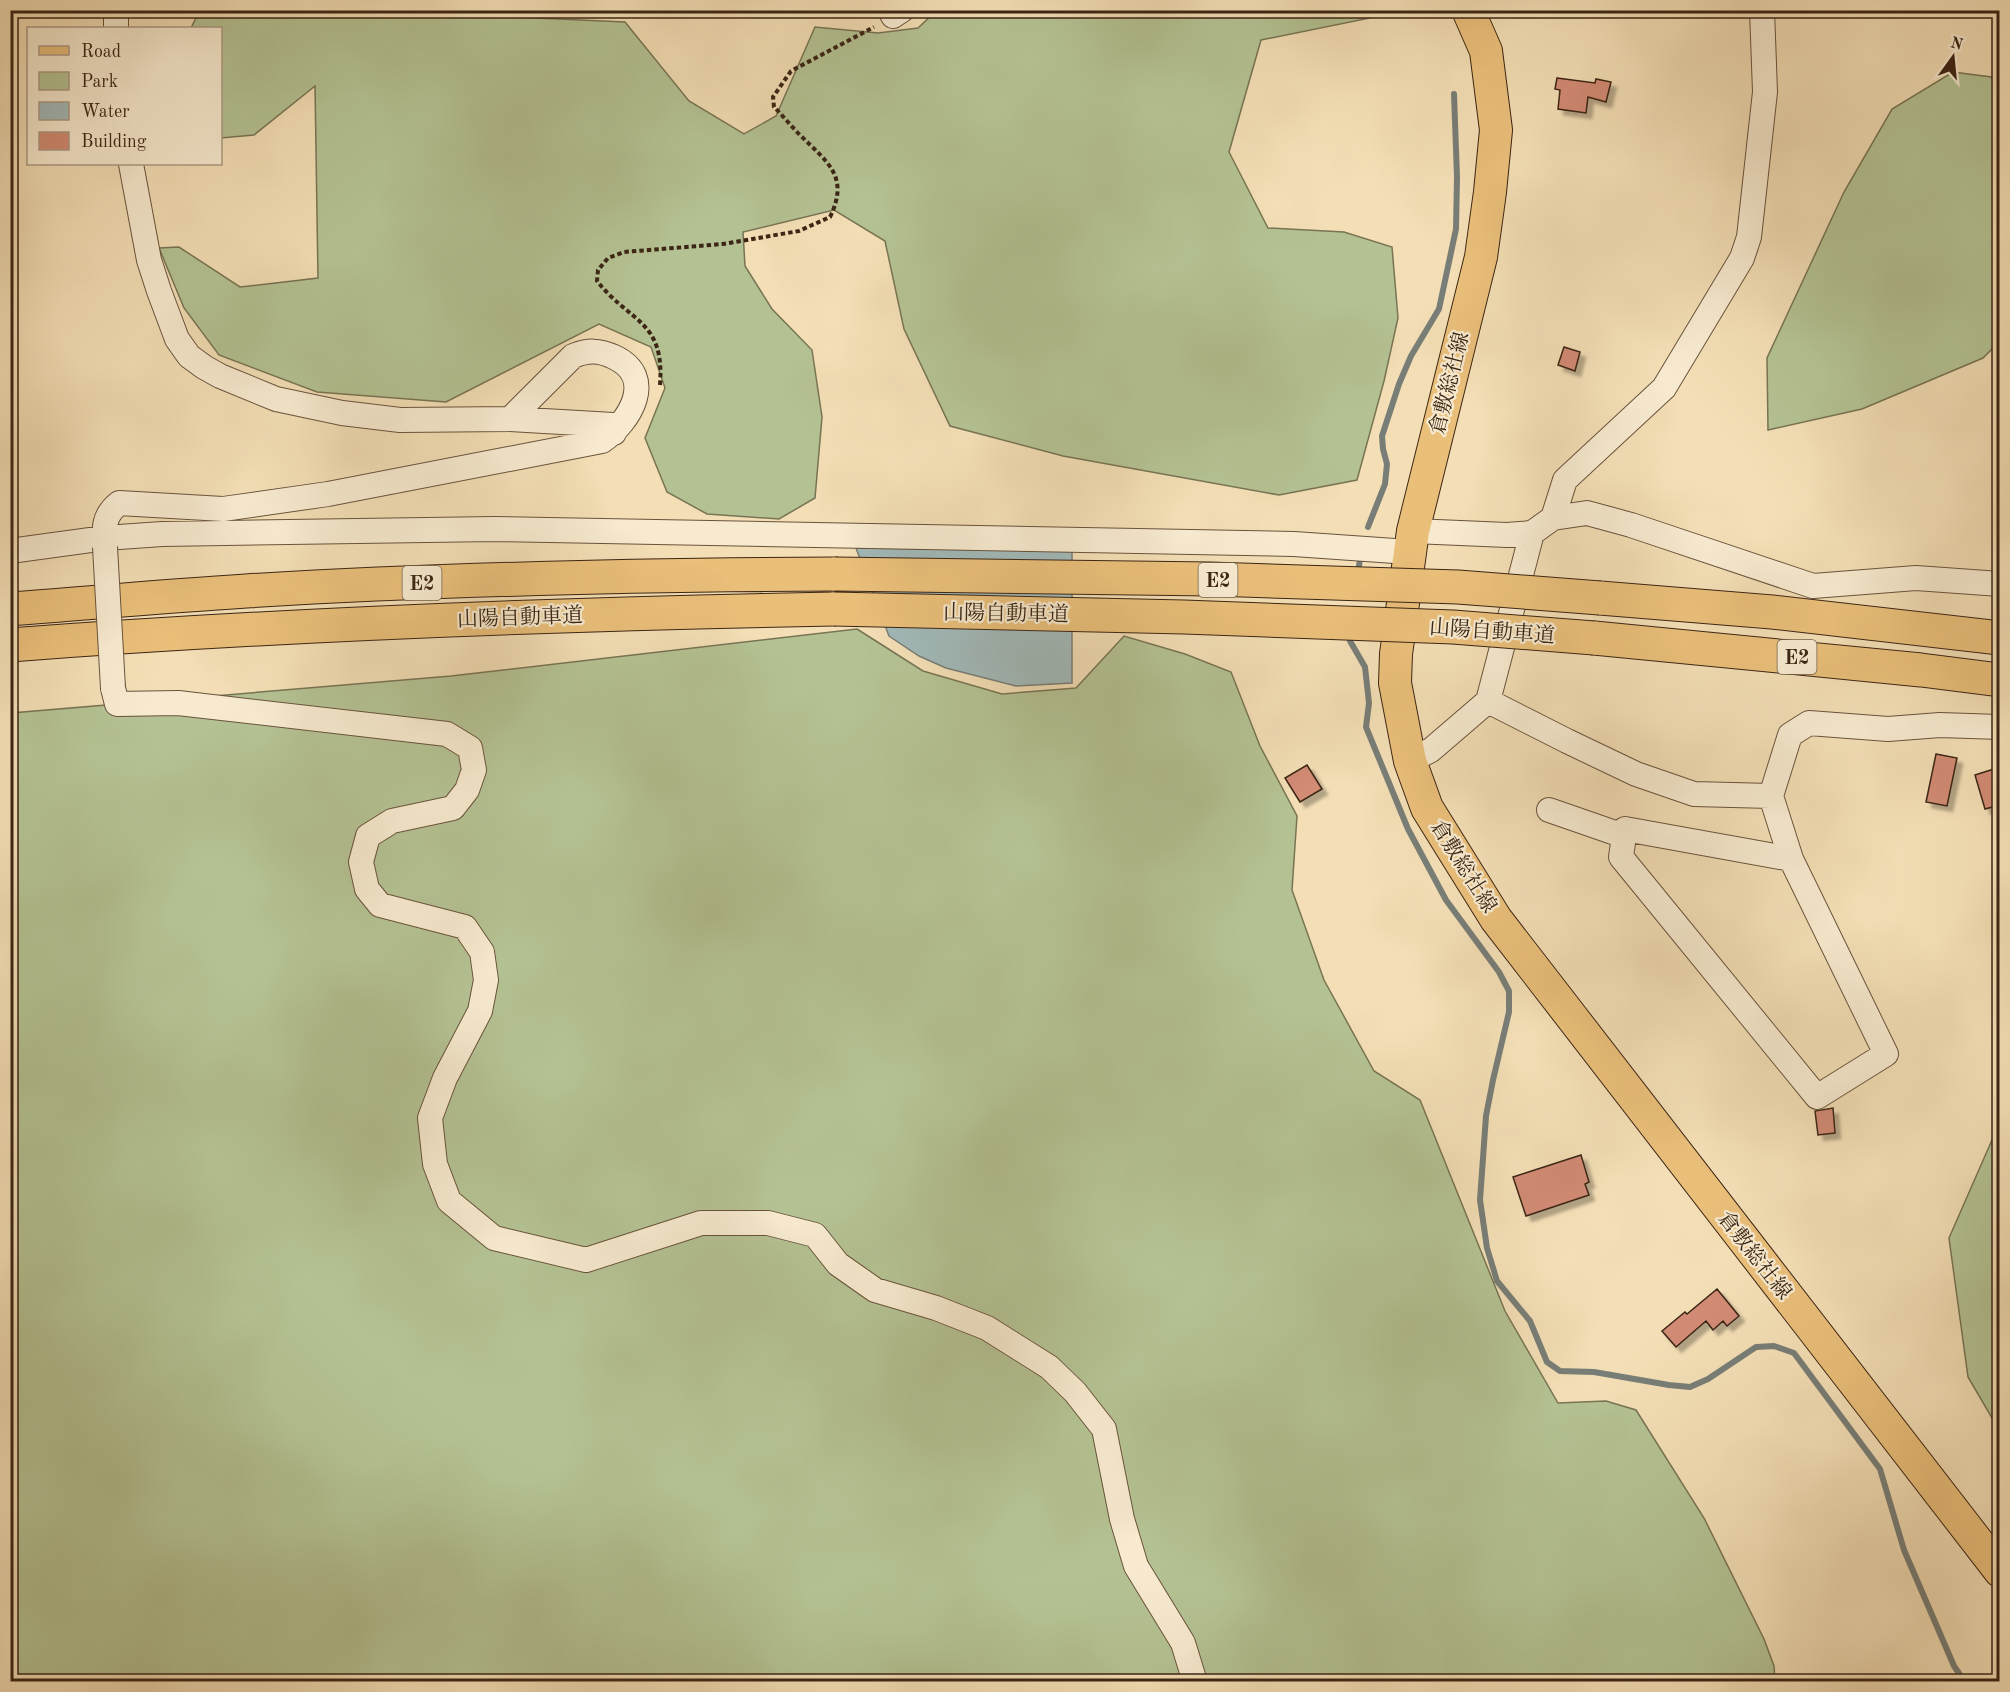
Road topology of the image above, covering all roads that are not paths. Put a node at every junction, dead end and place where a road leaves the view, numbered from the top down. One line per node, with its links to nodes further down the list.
1 (116, 10): 4 (street)
2 (1468, 10): 10 (main road, 倉敷総社線)
3 (1762, 10): 8 (street)
4 (116, 27)
5 (131, 165): 6 (street)
6 (510, 419): 7 (street); 7 (street)
7 (614, 433): 11 (street)
8 (1553, 518): 9 (street); 13 (street)
9 (1532, 533): 10 (street); 22 (street)
10 (1411, 541): 11 (street); 24 (main road, 倉敷総社線)
11 (105, 542): 12 (street); 30 (street, bridge)
12 (10, 551)
13 (2000, 584)
14 (10, 609): 15 (highway, 山陽自動車道 / E2, bridge)
15 (1772, 612): 16 (highway); 17 (highway, 山陽自動車道 / E2)
16 (2000, 622)
17 (2000, 638)
18 (10, 645): 19 (highway, 山陽自動車道 / E2, bridge)
19 (1766, 654): 20 (highway, 山陽自動車道 / E2); 21 (highway)
20 (2000, 680)
21 (2000, 699)
22 (1488, 701): 24 (street); 25 (street)
23 (2000, 727): 25 (street)
24 (1410, 761): 29 (main road, 倉敷総社線)
25 (1771, 796): 28 (street)
26 (1549, 810): 27 (street)
27 (1624, 836): 28 (street); 28 (street)
28 (1791, 859)
29 (2000, 1570)
30 (1195, 1682)

